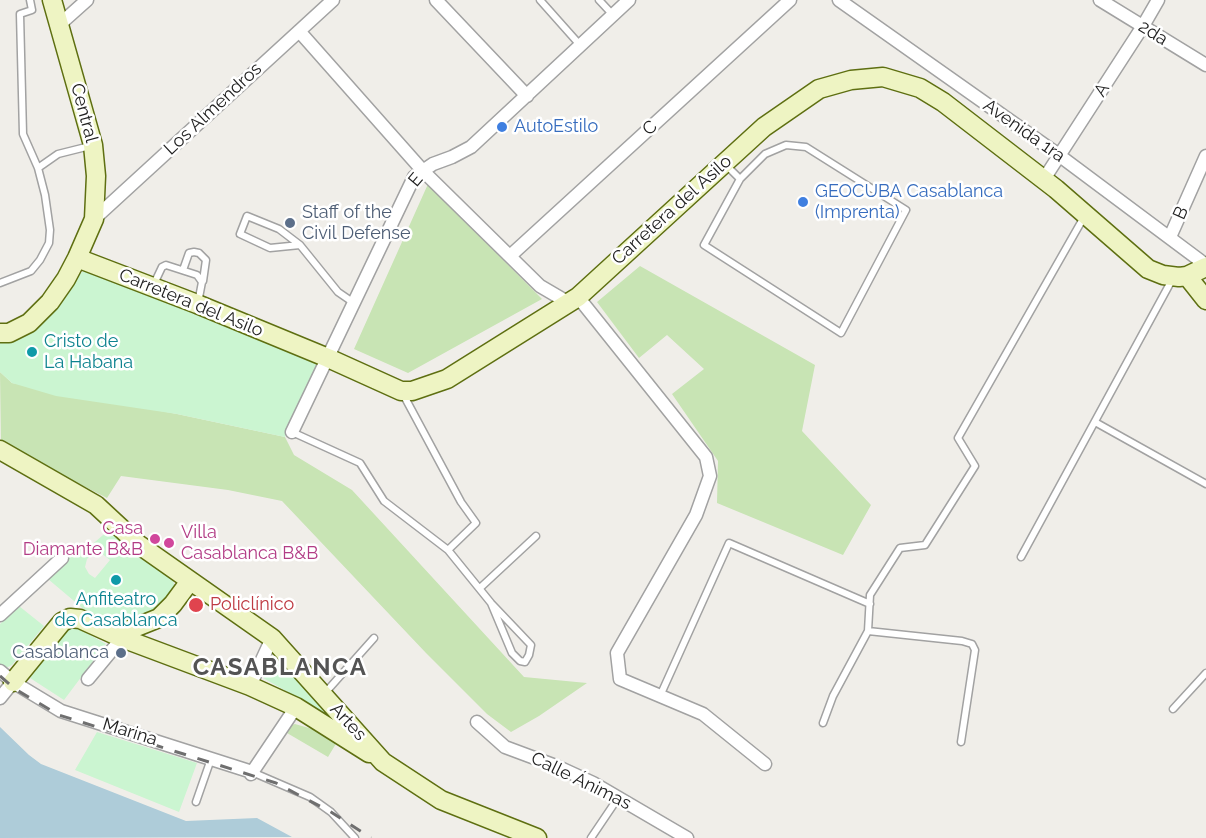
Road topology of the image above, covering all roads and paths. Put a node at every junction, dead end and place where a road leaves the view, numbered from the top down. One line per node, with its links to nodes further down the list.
1 (30, 0): 27 (lane)
2 (52, 0): 15 (street, Central)
3 (87, 0): 15 (street)
4 (333, 0): 17 (street, Los Almendros)
5 (436, 0): 22 (street)
6 (540, 0): 18 (lane)
7 (599, 0): 14 (lane)
8 (618, 0): 14 (street)
9 (629, 0): 14 (street, E)
10 (790, 0): 36 (street, C)
11 (839, 0): 20 (street, Avenida 1ra)
12 (1100, 0): 16 (street, 2da)
13 (1158, 0): 16 (street, A)
14 (613, 15): 18 (street, E)
15 (59, 25): 23 (street, Central)
16 (1143, 27): 19 (street, 2da); 24 (street, A)
17 (299, 31): 28 (street); 32 (street, Los Almendros)
18 (580, 45): 22 (street, E)
19 (1206, 65)
20 (938, 69): 21 (street); 24 (street, Avenida 1ra)
21 (920, 88): 26 (street, Carretera del Asilo); 30 (street, Carretera del Asilo)
22 (527, 96): 28 (street, E)
23 (93, 145): 27 (lane); 32 (street, Central)
24 (1060, 156): 30 (street, A); 33 (street, Avenida 1ra)
25 (1206, 156): 33 (street, B)
26 (724, 163): 29 (lane); 44 (street, Carretera del Asilo)
27 (38, 168): 42 (lane)
28 (423, 171): 36 (street); 46 (street, E)
29 (740, 179): 29 (lane)
30 (1044, 179): 31 (street, Carretera del Asilo)
31 (1086, 214): 40 (street, Carretera del Asilo); 62 (lane)
32 (93, 224): 37 (street); 37 (street, Carretera del Asilo)
33 (1170, 237): 35 (street, Avenida 1ra)
34 (300, 245): 34 (lane); 46 (lane)
35 (1189, 252): 38 (street, Avenida 1ra); 40 (street)
36 (510, 256): 44 (street)
37 (93, 264): 43 (street, Carretera del Asilo); 48 (street)
38 (1206, 266): 40 (street)
39 (183, 270): 41 (lane); 41 (lane); 43 (lane)
40 (1180, 277): 45 (street); 51 (lane)
41 (202, 282): 47 (lane)
42 (0, 283)
43 (153, 287): 47 (street, Carretera del Asilo)
44 (573, 300): 50 (street, Carretera del Asilo); 73 (street)
45 (1206, 300)
46 (354, 303): 49 (street, E)
47 (197, 304): 49 (street, Carretera del Asilo)
48 (0, 333)
49 (328, 358): 50 (street, Carretera del Asilo); 52 (street, E)
50 (401, 391): 56 (lane)
51 (1095, 422): 54 (lane); 57 (lane)
52 (292, 432): 56 (lane)
53 (0, 450): 59 (street, Artes)
54 (1206, 484)
55 (536, 536): 60 (lane)
56 (448, 550): 60 (lane)
57 (1021, 557)
58 (62, 558): 63 (street)
59 (190, 580): 65 (street); 66 (street, Artes)
60 (480, 588): 61 (lane)
61 (491, 603): 61 (lane)
62 (870, 604): 64 (lane); 73 (lane)
63 (0, 615)
64 (868, 631): 78 (lane); 79 (lane)
65 (125, 634): 69 (street); 70 (street); 71 (street)
66 (272, 638): 71 (street); 72 (street, Artes)
67 (374, 638): 72 (lane)
68 (1206, 673): 76 (lane)
69 (7, 676): 74 (street); 80 (street, Marina)
70 (88, 679)
71 (250, 686): 75 (street)
72 (323, 695): 81 (street, Artes)
73 (659, 696): 82 (street)
74 (0, 698)
75 (296, 707): 81 (street); 83 (street)
76 (1173, 710)
77 (477, 722): 84 (street, Calle Ánimas)
78 (823, 723)
79 (961, 742)
80 (212, 759): 83 (street, Marina); 85 (lane)
81 (383, 762): 87 (street, Artes)
82 (765, 764)
83 (252, 773): 86 (lane)
84 (618, 798): 88 (lane); 89 (street, Calle Ánimas)
85 (196, 802)
86 (355, 838)
87 (537, 838)
88 (591, 838)
89 (687, 838)

